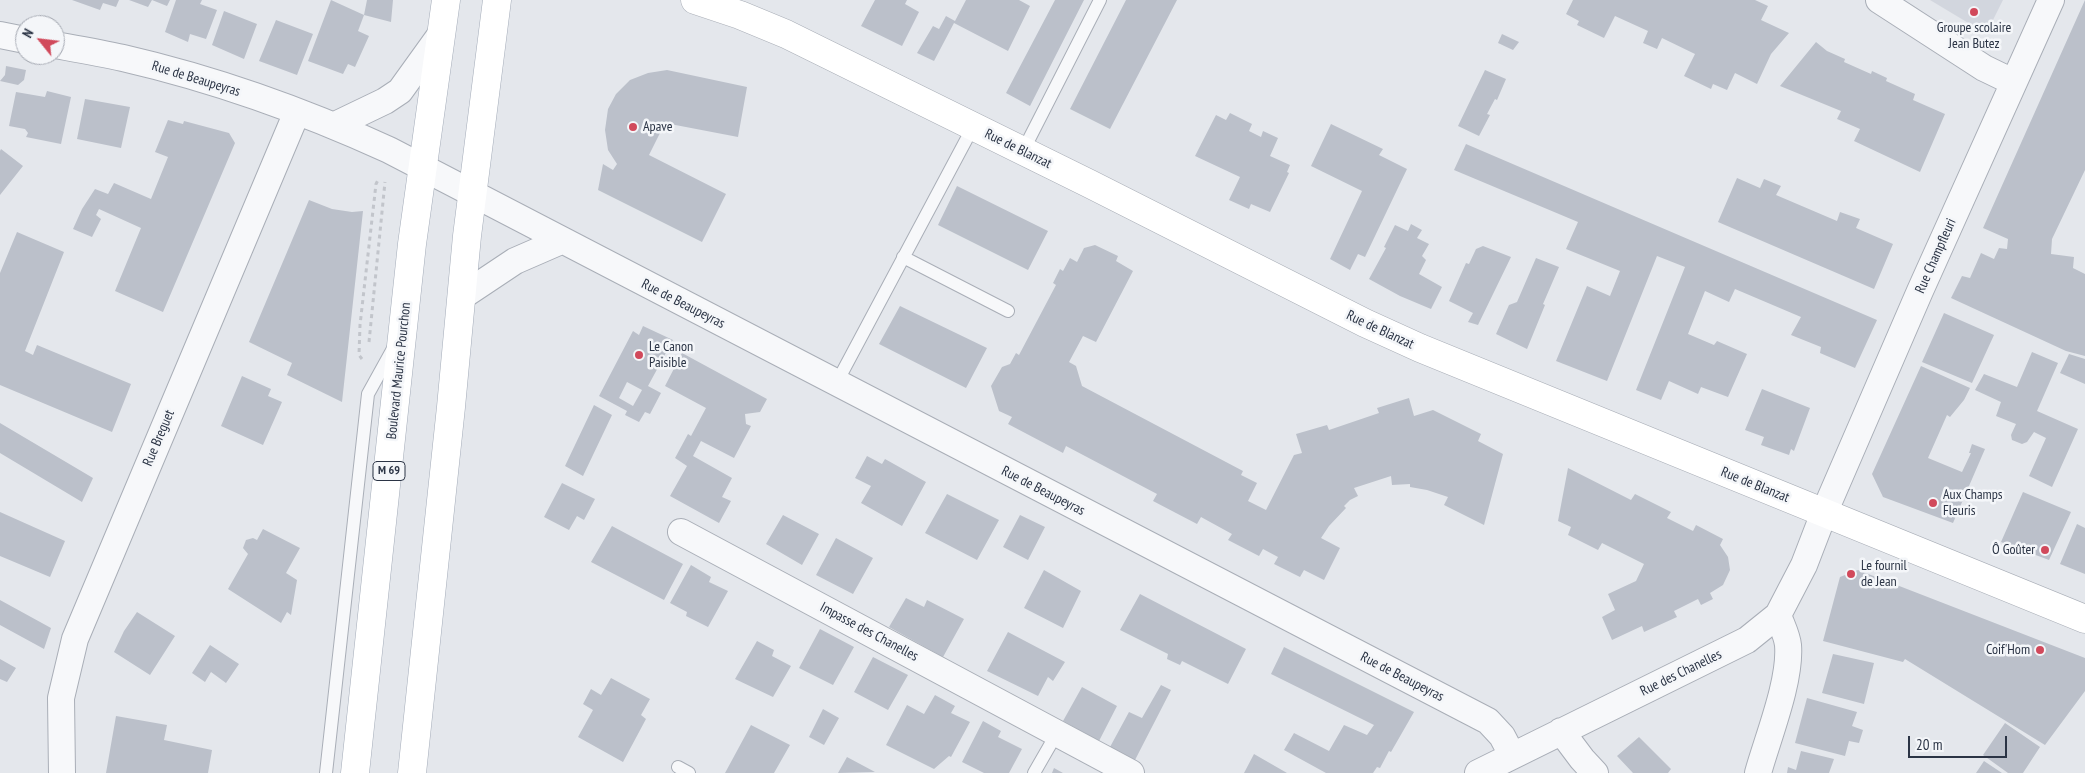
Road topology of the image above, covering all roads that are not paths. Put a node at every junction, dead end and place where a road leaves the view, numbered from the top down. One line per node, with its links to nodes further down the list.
1 (446, 0): 7 (main road, Boulevard Maurice Pourchon / M 69)
2 (497, 0): 17 (main road)
3 (694, 0): 14 (main road, Rue de Blanzat)
4 (1100, 0): 15 (lane)
5 (1879, 0): 11 (street)
6 (2051, 0): 11 (street, Rue Champfleuri)
7 (441, 34): 13 (street); 16 (main road, Boulevard Maurice Pourchon / M 69)
8 (0, 35): 9 (street)
9 (15, 38)
10 (65, 47): 12 (street, Rue de Beaupeyras)
11 (2013, 82): 24 (street, Rue Champfleuri)
12 (297, 112): 13 (street, Rue de Beaupeyras); 31 (street, Rue Breguet)
13 (335, 126): 16 (street, Rue de Beaupeyras)
14 (973, 127): 15 (main road, Rue de Blanzat); 19 (lane)
15 (1023, 151): 24 (main road, Rue de Blanzat)
16 (422, 168): 17 (street, Rue de Beaupeyras); 22 (main road, Boulevard Maurice Pourchon / M 69)
17 (472, 193): 18 (street, Rue de Beaupeyras); 20 (main road)
18 (561, 241): 20 (street); 23 (street, Rue de Beaupeyras)
19 (904, 257): 21 (lane); 23 (lane)
20 (462, 297): 34 (main road)
21 (1008, 311)
22 (404, 328): 32 (lane); 33 (main road, Boulevard Maurice Pourchon / M 69)
23 (836, 384): 30 (street, Rue de Beaupeyras)
24 (1824, 513): 26 (street, Rue des Chanelles); 27 (main road, Rue de Blanzat)
25 (681, 532): 29 (street, Impasse des Chanelles)
26 (1778, 615): 28 (street, Rue des Chanelles); 39 (street)
27 (2085, 619)
28 (1561, 731): 30 (street, Rue des Chanelles); 38 (street)
29 (1057, 733): 35 (lane); 36 (street, Impasse des Chanelles)
30 (1512, 755): 37 (street, Rue des Chanelles)
31 (62, 773)
32 (326, 773)
33 (355, 773)
34 (412, 773)
35 (1034, 773)
36 (1131, 773)
37 (1478, 773)
38 (1596, 773)
39 (1758, 773)

